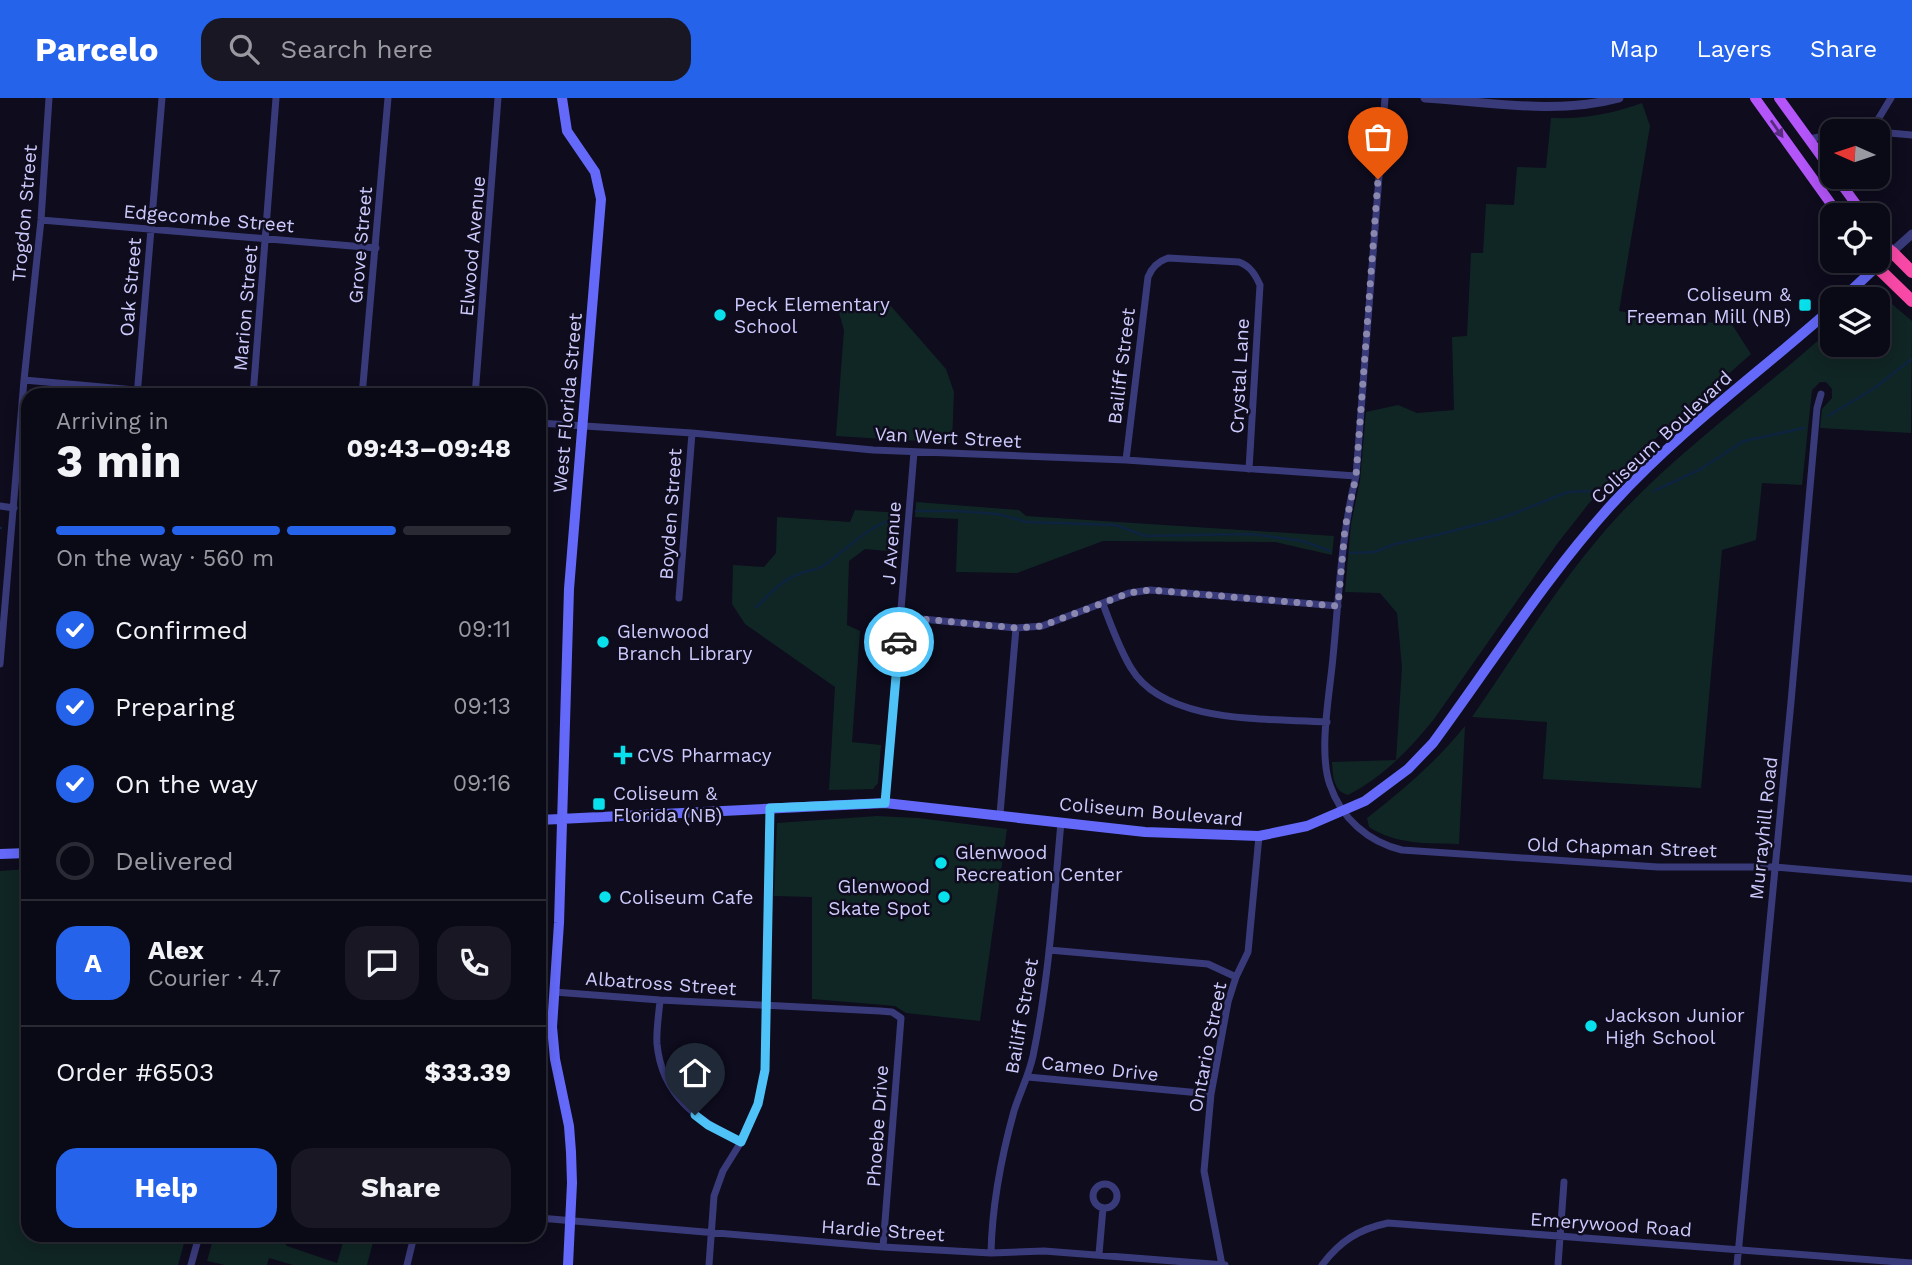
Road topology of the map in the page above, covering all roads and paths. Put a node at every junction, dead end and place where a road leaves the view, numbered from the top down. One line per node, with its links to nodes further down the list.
1 (49, 98): 20 (street, Trogdon Street)
2 (162, 98): 21 (street, Oak Street)
3 (276, 98): 23 (street, Marion Street)
4 (388, 98): 24 (street, Grove Street)
5 (498, 98): 40 (street, Elwood Avenue)
6 (562, 98): 44 (main road, West Florida Street)
7 (1385, 98): 49 (street)
8 (1425, 98): 9 (street)
9 (1619, 98)
10 (1755, 98): 19 (main road, one-way to 19)
11 (1779, 98): 17 (main road)
12 (1891, 98): 13 (street)
13 (1880, 119)
14 (1890, 133): 15 (street)
15 (1912, 135)
16 (1820, 137): 17 (street)
17 (1810, 139): 18 (main road)
18 (1820, 154)
19 (1830, 203)
20 (41, 220): 21 (street, Edgecombe Street); 34 (street, Trogdon Street)
21 (150, 229): 23 (street, Edgecombe Street); 37 (street, Oak Street)
22 (1912, 234): 26 (street)
23 (267, 240): 24 (street, Edgecombe Street); 38 (street, Marion Street)
24 (376, 248): 39 (street, Grove Street)
25 (1890, 250): 26 (main road)
26 (1892, 253): 27 (highway)
27 (1912, 272)
28 (1867, 273): 31 (main road)
29 (1884, 273): 32 (highway)
30 (1260, 285): 47 (street, Bailiff Street); 48 (street, Crystal Lane)
31 (1853, 287)
32 (1912, 301)
33 (1820, 318): 61 (main road, Coliseum Boulevard)
34 (24, 380): 35 (street, Trogdon Street); 36 (street)
35 (23, 388)
36 (99, 388)
37 (137, 388)
38 (254, 388)
39 (363, 388)
40 (476, 388)
41 (1821, 394): 69 (street, Murrayhill Road)
42 (21, 418): 51 (street, Trogdon Street)
43 (546, 423): 44 (street, Van Wert Street)
44 (583, 425): 45 (street, Van Wert Street); 63 (main road, West Florida Street)
45 (692, 433): 46 (street, Van Wert Street); 52 (street, Boyden Street)
46 (914, 452): 47 (street, Van Wert Street); 55 (street, J Avenue)
47 (1126, 460): 48 (street, Van Wert Street)
48 (1249, 468): 49 (street, Van Wert Street)
49 (1356, 476): 54 (street)
50 (0, 506): 51 (street)
51 (14, 508): 57 (street, Trogdon Street)
52 (680, 598)
53 (1103, 604): 54 (street); 56 (street); 58 (street)
54 (1338, 606): 58 (street)
55 (901, 617): 56 (street); 59 (street, J Avenue)
56 (1016, 628): 62 (street)
57 (0, 664)
58 (1327, 722): 61 (street)
59 (885, 803): 60 (main road, Coliseum Boulevard); 62 (main road, Coliseum Boulevard)
60 (770, 808): 63 (main road, Coliseum Boulevard); 75 (street)
61 (1345, 812): 66 (main road, Coliseum Boulevard); 69 (street, Old Chapman Street)
62 (1000, 814): 65 (main road, Coliseum Boulevard)
63 (563, 818): 64 (main road, Coliseum Boulevard); 73 (main road, West Florida Street)
64 (546, 819)
65 (1061, 822): 66 (main road, Coliseum Boulevard); 71 (street, Bailiff Street)
66 (1259, 836): 72 (street, Ontario Street)
67 (21, 853): 68 (main road)
68 (0, 854)
69 (1774, 867): 70 (street, Old Chapman Street); 89 (street, Murrayhill Road)
70 (1912, 879)
71 (1049, 950): 72 (street); 77 (street, Bailiff Street)
72 (1236, 977): 78 (street, Ontario Street)
73 (554, 992): 74 (street, Albatross Street); 83 (main road, West Florida Street)
74 (660, 1000): 75 (street, Albatross Street); 79 (street)
75 (765, 1006): 76 (street, Albatross Street); 79 (street)
76 (892, 1012): 88 (street, Phoebe Drive)
77 (1028, 1077): 78 (street, Cameo Drive); 90 (street, Bailiff Street)
78 (1211, 1094): 98 (street, Ontario Street)
79 (741, 1142): 84 (street)
80 (1564, 1182): 85 (street)
81 (1103, 1208): 91 (street)
82 (546, 1219): 83 (street, Hardie Street)
83 (571, 1221): 84 (street, Hardie Street); 96 (main road, West Florida Street)
84 (712, 1233): 88 (street, Hardie Street); 97 (street)
85 (1559, 1236): 89 (street, Emerywood Road); 99 (street, Emerywood Road); 100 (street)
86 (197, 1242): 94 (street)
87 (413, 1242): 95 (street)
88 (883, 1247): 90 (street, Hardie Street)
89 (1738, 1250): 92 (street, Emerywood Road); 101 (street, Murrayhill Road)
90 (991, 1253): 91 (street, Hardie Street)
91 (1099, 1255): 98 (street, Hardie Street)
92 (1865, 1263): 93 (street, Emerywood Road)
93 (1912, 1263)
94 (191, 1265)
95 (407, 1265)
96 (568, 1265)
97 (709, 1265)
98 (1223, 1265)
99 (1322, 1265)
100 (1558, 1265)
101 (1737, 1265)

